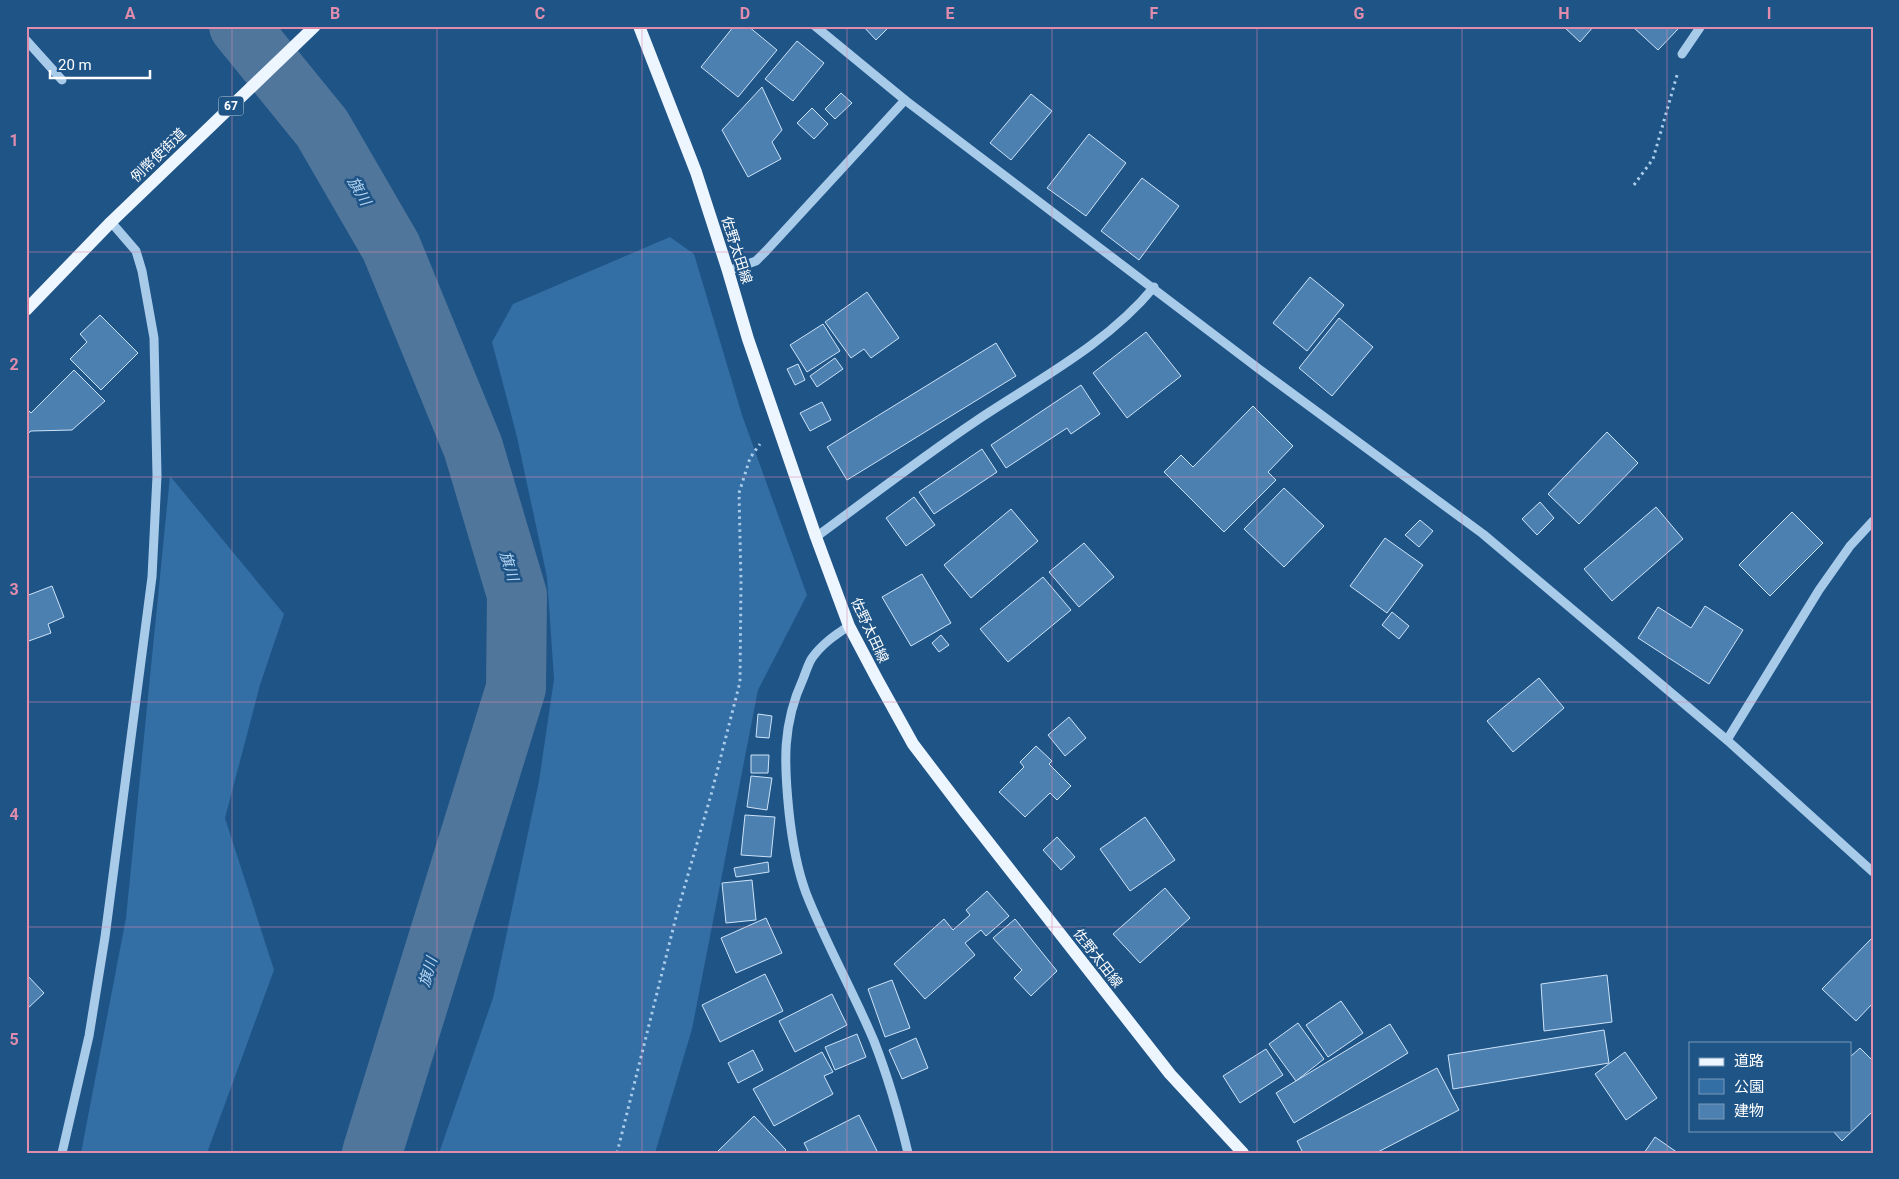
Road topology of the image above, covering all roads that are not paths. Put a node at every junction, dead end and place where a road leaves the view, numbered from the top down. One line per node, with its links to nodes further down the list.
1 (315, 26): 11 (main road, 例幣使街道 / 67)
2 (639, 26): 12 (main road, 佐野太田線)
3 (815, 26): 6 (street)
4 (832, 26): 6 (street)
5 (1701, 26): 8 (street)
6 (824, 35): 10 (street)
7 (26, 40): 9 (street)
8 (1682, 54)
9 (62, 80)
10 (905, 100): 12 (street); 13 (street)
11 (111, 222): 14 (main road, 例幣使街道 / 67); 20 (street)
12 (728, 271): 16 (main road, 佐野太田線)
13 (1154, 287): 16 (street); 18 (street)
14 (26, 310)
15 (1873, 521): 18 (street)
16 (816, 536): 17 (main road, 佐野太田線)
17 (849, 626): 21 (street); 22 (main road, 佐野太田線)
18 (1727, 740): 19 (street)
19 (1873, 872)
20 (62, 1153)
21 (908, 1153)
22 (1243, 1153)

